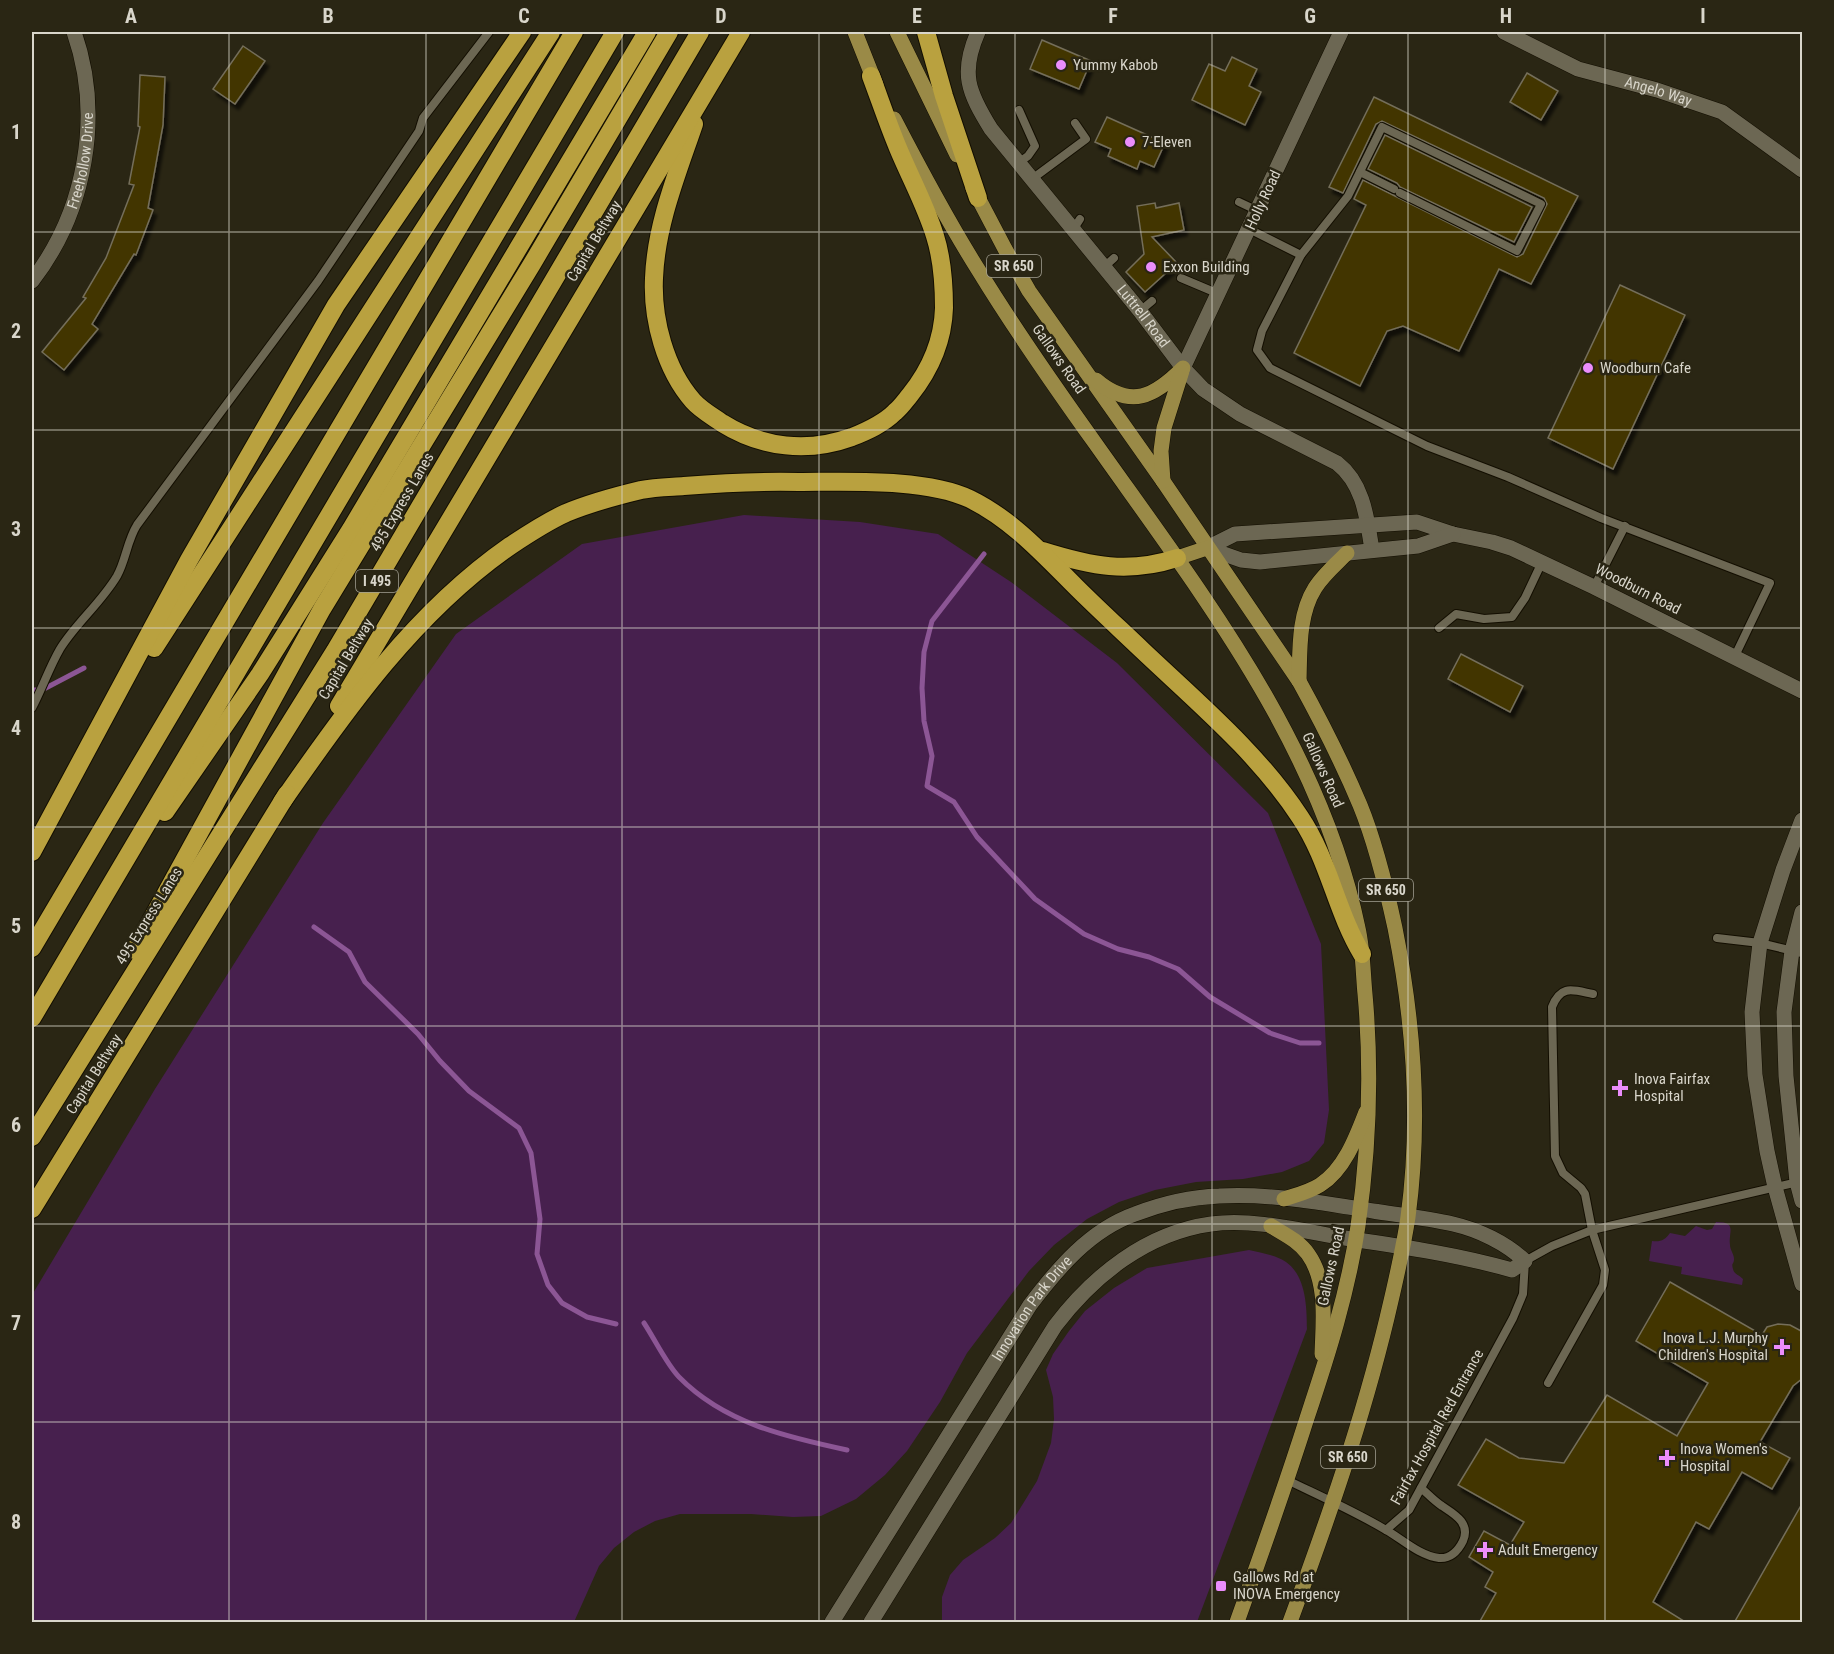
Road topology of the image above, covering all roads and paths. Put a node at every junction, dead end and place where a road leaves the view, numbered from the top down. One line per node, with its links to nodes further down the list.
1 (74, 32): 31 (street, Freehollow Drive)
2 (489, 32): 52 (lane)
3 (522, 32): 53 (highway)
4 (550, 32): 53 (highway)
5 (574, 32): 61 (highway)
6 (615, 32): 60 (highway)
7 (647, 32): 60 (highway)
8 (669, 32): 67 (highway)
9 (700, 32): 67 (highway, 495 Express Lanes / I 495)
10 (741, 32): 18 (highway, Capital Beltway / I 495)
11 (855, 32): 17 (main road, Gallows Road / SR 650)
12 (897, 32): 25 (main road, Gallows Road / SR 650)
13 (926, 32): 25 (highway)
14 (978, 32): 21 (street, Luttrell Road)
15 (1341, 32): 27 (street, Holly Road)
16 (1504, 32): 22 (street, Angelo Way)
17 (871, 76): 18 (highway); 45 (main road, Gallows Road / SR 650)
18 (706, 90): 54 (highway, Capital Beltway / I 495)
19 (1019, 110): 21 (lane)
20 (1076, 123): 24 (lane)
21 (1018, 163): 24 (street, Luttrell Road)
22 (1803, 170)
23 (1360, 172): 23 (lane); 29 (lane)
24 (1032, 180): 34 (street, Luttrell Road)
25 (978, 198): 35 (main road, Gallows Road / SR 650)
26 (1239, 202): 27 (lane)
27 (1258, 211): 28 (street, Holly Road)
28 (1249, 229): 29 (lane); 32 (street, Holly Road)
29 (1301, 255): 39 (lane)
30 (1181, 278): 32 (lane)
31 (32, 280)
32 (1219, 294): 36 (street, Holly Road)
33 (1152, 301): 34 (lane)
34 (1140, 311): 36 (street, Luttrell Road)
35 (1083, 368): 36 (main road); 37 (main road, Gallows Road / SR 650)
36 (1183, 368): 37 (main road); 38 (street, Luttrell Road)
37 (1163, 481): 41 (main road, Gallows Road / SR 650)
38 (1368, 524): 40 (street, Woodburn Road); 41 (street, Woodburn Road); 42 (street, Luttrell Road)
39 (1625, 526): 47 (lane); 49 (lane)
40 (1453, 534): 42 (street); 46 (street, Woodburn Road)
41 (1207, 548): 44 (street); 45 (main road, Woodburn Road); 50 (main road, Gallows Road / SR 650)
42 (1372, 550): 44 (street)
43 (1041, 551): 45 (highway); 54 (highway); 63 (highway)
44 (1347, 553): 50 (main road)
45 (1177, 558): 63 (main road, Gallows Road / SR 650)
46 (1542, 562): 47 (street, Woodburn Road); 48 (lane)
47 (1594, 587): 49 (street, Woodburn Road)
48 (1439, 628)
49 (1734, 658): 51 (street, Woodburn Road)
50 (1299, 681): 74 (main road, Gallows Road / SR 650)
51 (1803, 691)
52 (32, 708)
53 (76, 770): 56 (highway)
54 (282, 802): 72 (highway, Capital Beltway / I 495)
55 (1803, 820): 59 (street)
56 (32, 852)
57 (1803, 912): 62 (street)
58 (1717, 938): 59 (lane)
59 (1760, 943): 62 (lane); 69 (street)
60 (72, 947): 65 (highway)
61 (32, 948)
62 (1797, 952): 68 (street)
63 (1362, 954): 66 (main road, Gallows Road / SR 650)
64 (1593, 994): 76 (lane)
65 (32, 1018)
66 (1369, 1104): 70 (main road); 73 (main road, Gallows Road / SR 650)
67 (36, 1130)
68 (1800, 1181): 69 (lane); 71 (street)
69 (1775, 1187): 76 (lane); 80 (street)
70 (1284, 1198): 73 (street, Innovation Park Drive); 87 (street, Innovation Park Drive)
71 (1803, 1201)
72 (32, 1209)
73 (1360, 1209): 74 (street, Innovation Park Drive); 77 (main road, Gallows Road / SR 650)
74 (1408, 1216): 78 (main road, Gallows Road / SR 650); 79 (street, Innovation Park Drive)
75 (1271, 1226): 77 (street, Innovation Park Drive); 81 (main road); 88 (street, Innovation Park Drive)
76 (1592, 1230): 79 (lane); 82 (lane)
77 (1356, 1239): 78 (street, Innovation Park Drive); 81 (main road, Gallows Road / SR 650)
78 (1403, 1247): 79 (street, Innovation Park Drive); 85 (main road, Gallows Road / SR 650)
79 (1525, 1261): 84 (lane, Fairfax Hospital Red Entrance)
80 (1803, 1284)
81 (1321, 1377): 83 (main road, Gallows Road / SR 650)
82 (1548, 1383)
83 (1287, 1480): 85 (lane); 89 (main road, Gallows Road / SR 650)
84 (1421, 1488): 86 (lane, Fairfax Hospital Red Entrance); 86 (lane)
85 (1334, 1502): 86 (lane); 90 (main road, Gallows Road / SR 650)
86 (1386, 1530)
87 (832, 1623)
88 (871, 1623)
89 (1237, 1623)
90 (1290, 1623)

